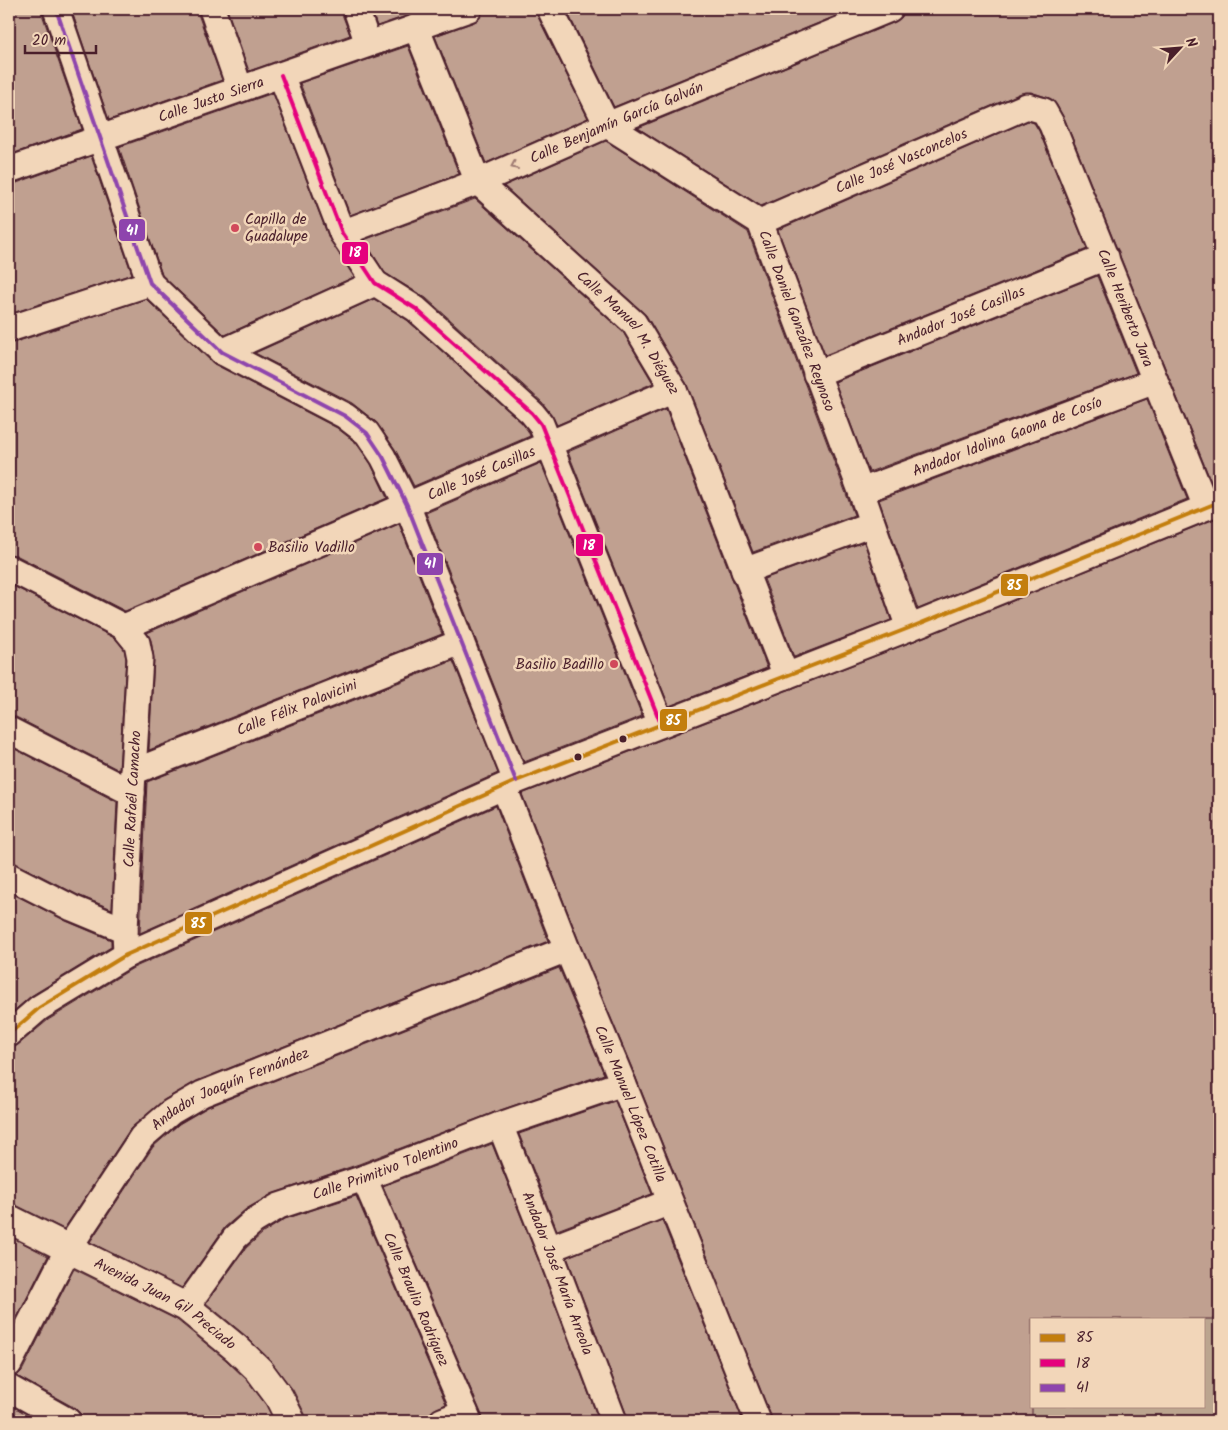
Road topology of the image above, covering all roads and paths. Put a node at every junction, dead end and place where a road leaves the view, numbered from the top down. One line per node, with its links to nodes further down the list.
1 (56, 9): 13 (street, Calle Manuel López Cotilla)
2 (212, 9): 10 (street)
3 (356, 9): 8 (street)
4 (470, 9): 7 (street, Calle Justo Sierra)
5 (550, 9): 12 (street)
6 (890, 9): 12 (street, Calle Benjamín García Galván)
7 (416, 27): 8 (street, Calle Justo Sierra); 15 (street, Calle Manuel M. Diéguez)
8 (368, 44): 9 (street, Calle Justo Sierra)
9 (281, 75): 10 (street, Calle Justo Sierra); 17 (street)
10 (240, 89): 13 (street, Calle Justo Sierra)
11 (1044, 111): 16 (street, Calle José Vasconcelos); 18 (street, Calle Heriberto Jara)
12 (607, 125): 15 (street, Calle Benjamín García Galván, one-way to 15); 16 (street, Calle Daniel González Reynoso)
13 (101, 138): 14 (street, Calle Justo Sierra); 19 (street, Calle Manuel López Cotilla)
14 (9, 170)
15 (478, 182): 17 (street, Calle Benjamín García Galván); 25 (street, Calle Manuel M. Diéguez)
16 (760, 222): 23 (street, Calle Daniel González Reynoso)
17 (342, 233): 20 (street)
18 (1106, 257): 23 (street, Andador José Casillas); 24 (street, Calle Heriberto Jara)
19 (150, 283): 21 (street); 22 (street, Calle Manuel López Cotilla)
20 (375, 283): 22 (street); 26 (street)
21 (9, 329)
22 (222, 352): 29 (street, Calle Manuel López Cotilla)
23 (816, 374): 27 (street, Calle Daniel González Reynoso)
24 (1155, 381): 27 (street, Andador Idolina Gaona de Cosío); 28 (street, Calle Heriberto Jara)
25 (674, 390): 26 (street, Calle José Casillas); 32 (street, Calle Manuel M. Diéguez)
26 (549, 445): 29 (street, Calle José Casillas); 37 (street)
27 (861, 492): 30 (street, Calle Daniel González Reynoso)
28 (1213, 504): 33 (street)
29 (407, 505): 34 (street, Calle José Casillas); 35 (street, Calle Manuel López Cotilla)
30 (872, 524): 32 (street); 33 (street, Calle Daniel González Reynoso)
31 (9, 568): 34 (street)
32 (744, 571): 36 (street, Calle Manuel M. Diéguez)
33 (909, 628): 36 (street)
34 (131, 635): 39 (street, Calle Rafaél Camacho)
35 (461, 642): 39 (street, Calle Félix Palavicini); 40 (street, Calle Manuel López Cotilla)
36 (786, 676): 37 (street)
37 (661, 724): 40 (street)
38 (9, 730): 39 (street)
39 (132, 783): 42 (street, Calle Rafaél Camacho)
40 (510, 784): 43 (street, Calle Manuel López Cotilla); 44 (street)
41 (9, 876): 42 (street)
42 (125, 930): 44 (street, Calle Rafaél Camacho)
43 (567, 949): 46 (street, Calle Manuel López Cotilla); 51 (street, Andador Joaquín Fernández)
44 (126, 955): 45 (street)
45 (9, 1034)
46 (623, 1084): 47 (street, Calle Primitivo Tolentino); 49 (street, Calle Manuel López Cotilla)
47 (500, 1125): 48 (street, Calle Primitivo Tolentino); 52 (street, Andador José María Arreola)
48 (364, 1178): 53 (street, Calle Primitivo Tolentino); 56 (street, Calle Braulio Rodríguez)
49 (670, 1202): 52 (street); 61 (street, Calle Manuel López Cotilla)
50 (9, 1219): 51 (street, Avenida Juan Gil Preciado)
51 (68, 1249): 53 (street, Avenida Juan Gil Preciado); 54 (street, Andador Joaquín Fernández)
52 (549, 1249): 60 (street, Andador José María Arreola)
53 (186, 1307): 58 (street, Avenida Juan Gil Preciado)
54 (9, 1364)
55 (9, 1388): 57 (street)
56 (467, 1417): 59 (street)
57 (68, 1421)
58 (291, 1421)
59 (442, 1421)
60 (614, 1421)
61 (758, 1421)

